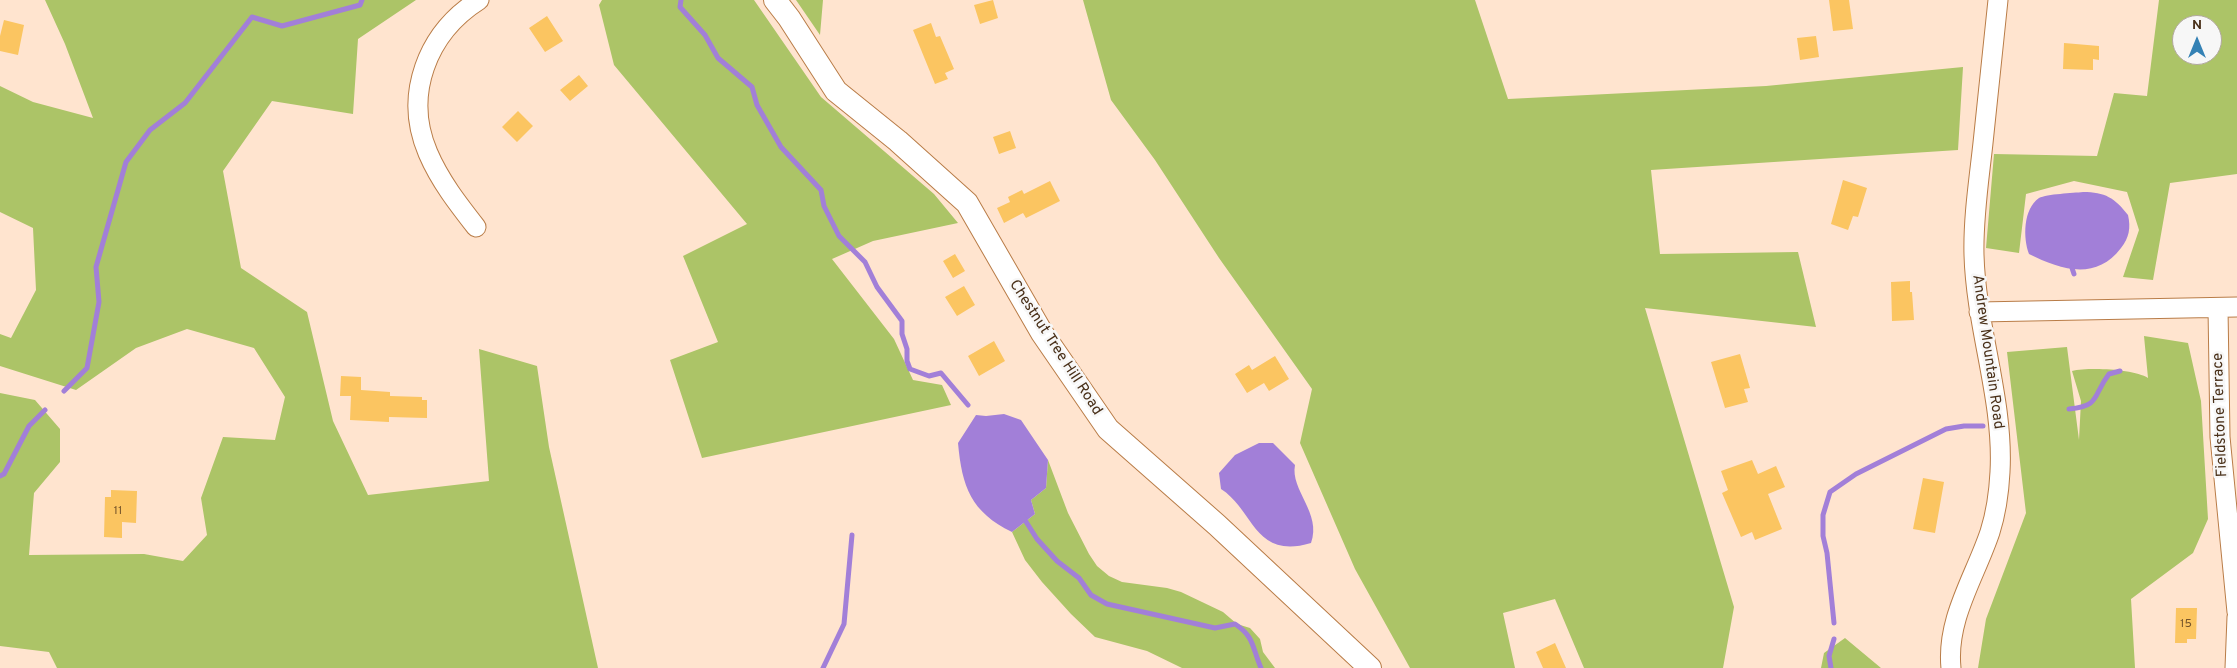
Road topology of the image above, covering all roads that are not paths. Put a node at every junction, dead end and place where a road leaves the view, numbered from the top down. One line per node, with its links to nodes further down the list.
1 (479, 0): 4 (street)
2 (775, 0): 10 (street, Chestnut Tree Hill Road)
3 (1998, 0): 7 (street, Andrew Mountain Road)
4 (476, 227)
5 (2237, 307): 6 (street)
6 (2218, 308): 7 (street); 8 (street, Fieldstone Terrace)
7 (1979, 312): 11 (street, Andrew Mountain Road)
8 (2237, 612)
9 (2237, 617): 12 (street)
10 (1370, 668)
11 (1951, 668)
12 (2235, 668)

